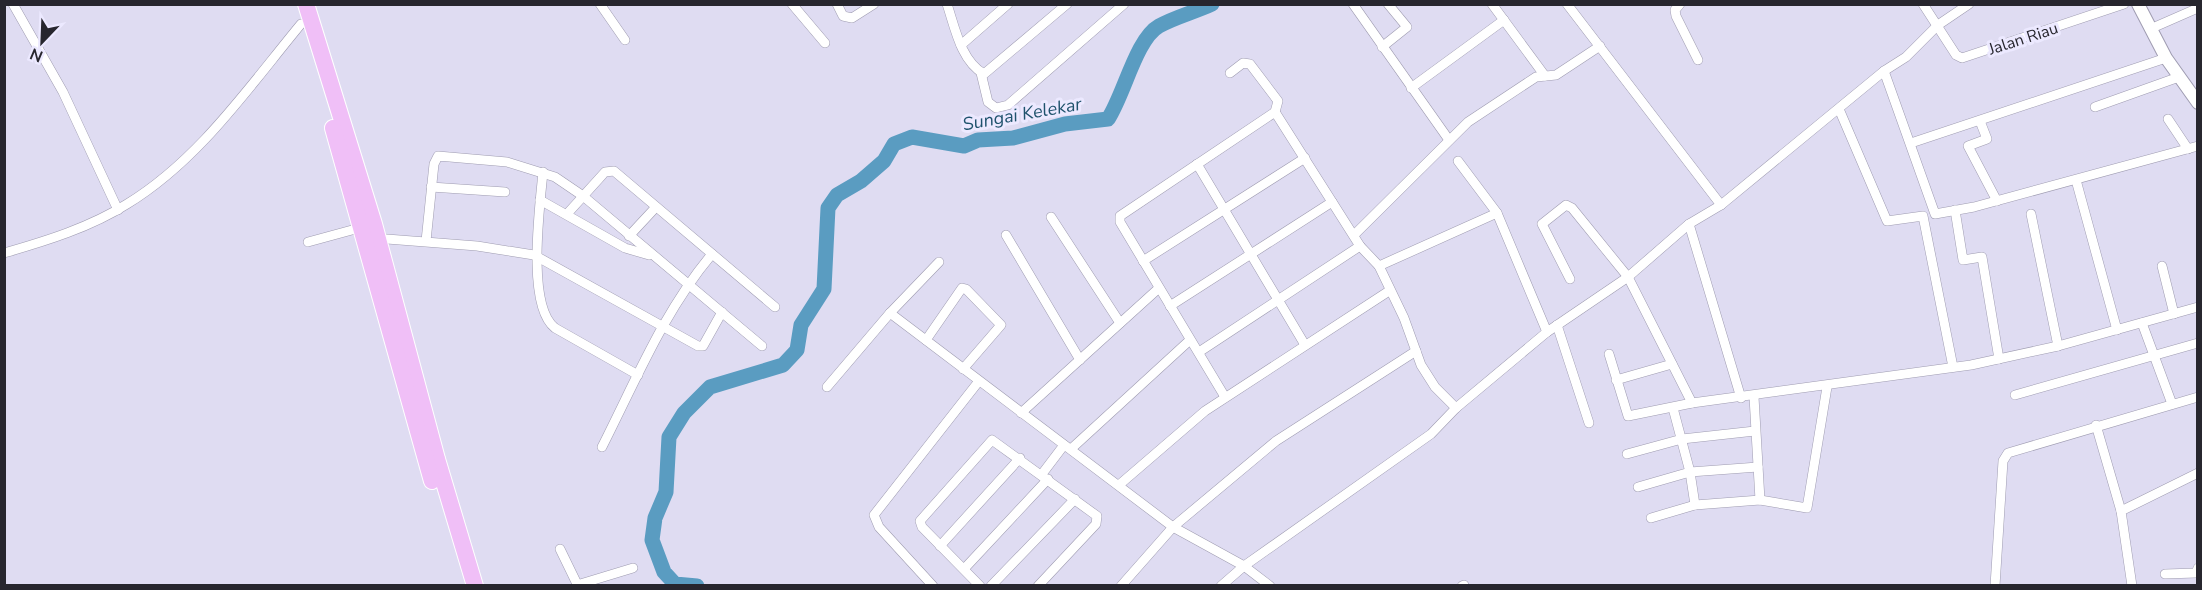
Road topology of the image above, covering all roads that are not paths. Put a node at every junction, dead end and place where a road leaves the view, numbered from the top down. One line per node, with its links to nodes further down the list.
1 (13, 4): 60 (street)
2 (600, 4): 24 (street)
3 (837, 4): 4 (street)
4 (873, 4)
5 (1008, 4): 26 (street)
6 (1067, 4): 32 (street)
7 (1124, 4): 32 (street)
8 (1353, 4): 28 (street)
9 (1388, 4): 28 (street)
10 (1492, 4): 21 (street)
11 (1567, 4): 27 (street)
12 (1680, 4): 30 (street)
13 (1923, 4): 22 (street)
14 (1969, 4): 22 (street)
15 (2124, 4): 22 (street, Jalan Riau)
16 (2138, 4): 23 (street)
17 (795, 5): 25 (street)
18 (949, 6): 26 (street)
19 (2198, 8): 23 (street)
20 (305, 10): 60 (street); 69 (highway)
21 (1504, 20): 34 (street); 36 (street)
22 (1938, 25): 31 (street)
23 (2150, 29): 29 (street)
24 (625, 40)
25 (825, 43)
26 (961, 45): 32 (street)
27 (1600, 46): 34 (street); 57 (street)
28 (1382, 47): 36 (street)
29 (2166, 58): 35 (street); 42 (street)
30 (1698, 60)
31 (1884, 71): 39 (street); 44 (street)
32 (981, 73)
33 (1230, 73): 40 (street)
34 (1545, 76): 43 (street)
35 (2179, 77): 37 (street); 38 (street)
36 (1412, 87): 43 (street)
37 (2198, 103)
38 (2095, 107)
39 (1839, 109): 57 (street); 66 (street)
40 (1275, 112): 46 (street); 48 (street)
41 (2168, 119): 45 (street)
42 (1980, 122): 44 (street); 55 (street)
43 (1449, 140): 71 (street)
44 (1911, 143): 64 (street)
45 (2193, 148): 50 (street)
46 (1305, 158): 56 (street); 59 (street)
47 (1458, 161): 62 (street)
48 (1197, 164): 59 (street); 81 (street)
49 (543, 172): 51 (street); 53 (street); 54 (street)
50 (2076, 180): 55 (street); 101 (street)
51 (431, 187): 52 (street); 73 (street)
52 (505, 192)
53 (583, 196): 58 (street); 63 (street); 72 (street)
54 (540, 200): 63 (street); 79 (street)
55 (1997, 201): 61 (street)
56 (1332, 202): 71 (street); 78 (street)
57 (1721, 205): 68 (street)
58 (656, 207): 72 (street); 77 (street)
59 (1224, 209): 78 (street); 81 (street)
60 (118, 210): 76 (street)
61 (1955, 210): 64 (street); 113 (street)
62 (1497, 213): 83 (street); 102 (street)
63 (567, 214): 80 (street)
64 (1935, 214): 66 (street)
65 (2031, 214): 108 (street)
66 (1923, 216): 116 (street)
67 (1051, 217): 97 (street)
68 (1689, 224): 85 (street); 128 (street)
69 (370, 232): 73 (street); 74 (street); 119 (highway)
70 (1006, 235): 114 (street)
71 (1354, 235): 75 (street)
72 (629, 236): 80 (street)
73 (426, 241): 79 (street)
74 (308, 242)
75 (1360, 246): 83 (street); 90 (street)
76 (4, 253)
77 (712, 254): 87 (street); 92 (street)
78 (1251, 254): 90 (street); 91 (street)
79 (534, 255): 100 (street); 118 (street)
80 (651, 255): 87 (street)
81 (1143, 261): 88 (street)
82 (939, 262): 95 (street)
83 (1379, 266): 89 (street)
84 (2162, 266): 96 (street)
85 (1628, 277): 86 (street); 99 (street); 115 (street)
86 (1570, 279)
87 (687, 284): 94 (street); 100 (street)
88 (1158, 288): 91 (street); 97 (street)
89 (1389, 291): 106 (street); 109 (street)
90 (1280, 300): 106 (street); 110 (street)
91 (1170, 306): 104 (street)
92 (775, 307)
93 (2198, 308): 96 (street)
94 (722, 312): 100 (street); 107 (street)
95 (890, 313): 103 (street); 122 (street)
96 (2174, 314): 98 (street)
97 (1120, 323): 114 (street)
98 (2142, 323): 101 (street); 112 (street)
99 (1557, 325): 102 (street); 134 (street)
100 (662, 326): 118 (street)
101 (2117, 330): 108 (street)
102 (1547, 332): 131 (street)
103 (926, 340): 117 (street); 117 (street)
104 (1190, 340): 110 (street); 139 (street)
105 (2198, 343): 112 (street)
106 (1305, 345): 125 (street)
107 (762, 346)
108 (2058, 346): 113 (street)
109 (1416, 351): 131 (street); 153 (street)
110 (1199, 352): 125 (street)
111 (1609, 354): 120 (street)
112 (2154, 355): 124 (street); 130 (street)
113 (1999, 359): 116 (street)
114 (1080, 360): 133 (street)
115 (1672, 364): 120 (street); 129 (street)
116 (1953, 367): 123 (street)
117 (963, 369): 121 (street)
118 (638, 375): 138 (street)
119 (408, 376): 161 (highway); 162 (highway)
120 (1617, 380): 132 (street)
121 (979, 381): 133 (street); 164 (street)
122 (827, 387)
123 (1827, 387): 126 (street); 149 (street)
124 (2014, 395)
125 (1226, 396): 146 (street)
126 (1754, 397): 128 (street); 136 (street)
127 (2198, 397): 130 (street)
128 (1741, 398): 129 (street)
129 (1692, 403): 132 (street)
130 (2172, 404): 135 (street)
131 (1456, 408): 156 (street)
132 (1673, 408): 137 (street)
133 (1021, 413): 139 (street)
134 (1589, 423)
135 (2096, 425): 151 (street); 171 (street)
136 (1755, 431): 137 (street); 142 (street)
137 (1682, 439): 140 (street); 143 (street)
138 (602, 447)
139 (1068, 447): 145 (street); 146 (street)
140 (1627, 454)
141 (1020, 458): 145 (street); 154 (street); 154 (street)
142 (1758, 467): 143 (street); 149 (street)
143 (1690, 472): 147 (street); 150 (street)
144 (2198, 473): 151 (street)
145 (1045, 476): 148 (street); 158 (street)
146 (1119, 484): 153 (street)
147 (1638, 487)
148 (1075, 498): 166 (street); 167 (street)
149 (1760, 500): 150 (street)
150 (1695, 505): 152 (street)
151 (2121, 511): 172 (street)
152 (1651, 518)
153 (1173, 527): 156 (street); 168 (street)
154 (940, 546): 158 (street)
155 (560, 549): 163 (street)
156 (1244, 566): 169 (street); 170 (street)
157 (633, 568): 163 (street)
158 (964, 569): 165 (street)
159 (2165, 574): 160 (street)
160 (2197, 574)
161 (464, 585)
162 (475, 585)
163 (577, 585)
164 (933, 585)
165 (980, 585)
166 (991, 585)
167 (1038, 585)
168 (1121, 585)
169 (1221, 585)
170 (1270, 585)
171 (1995, 585)
172 (2132, 585)

